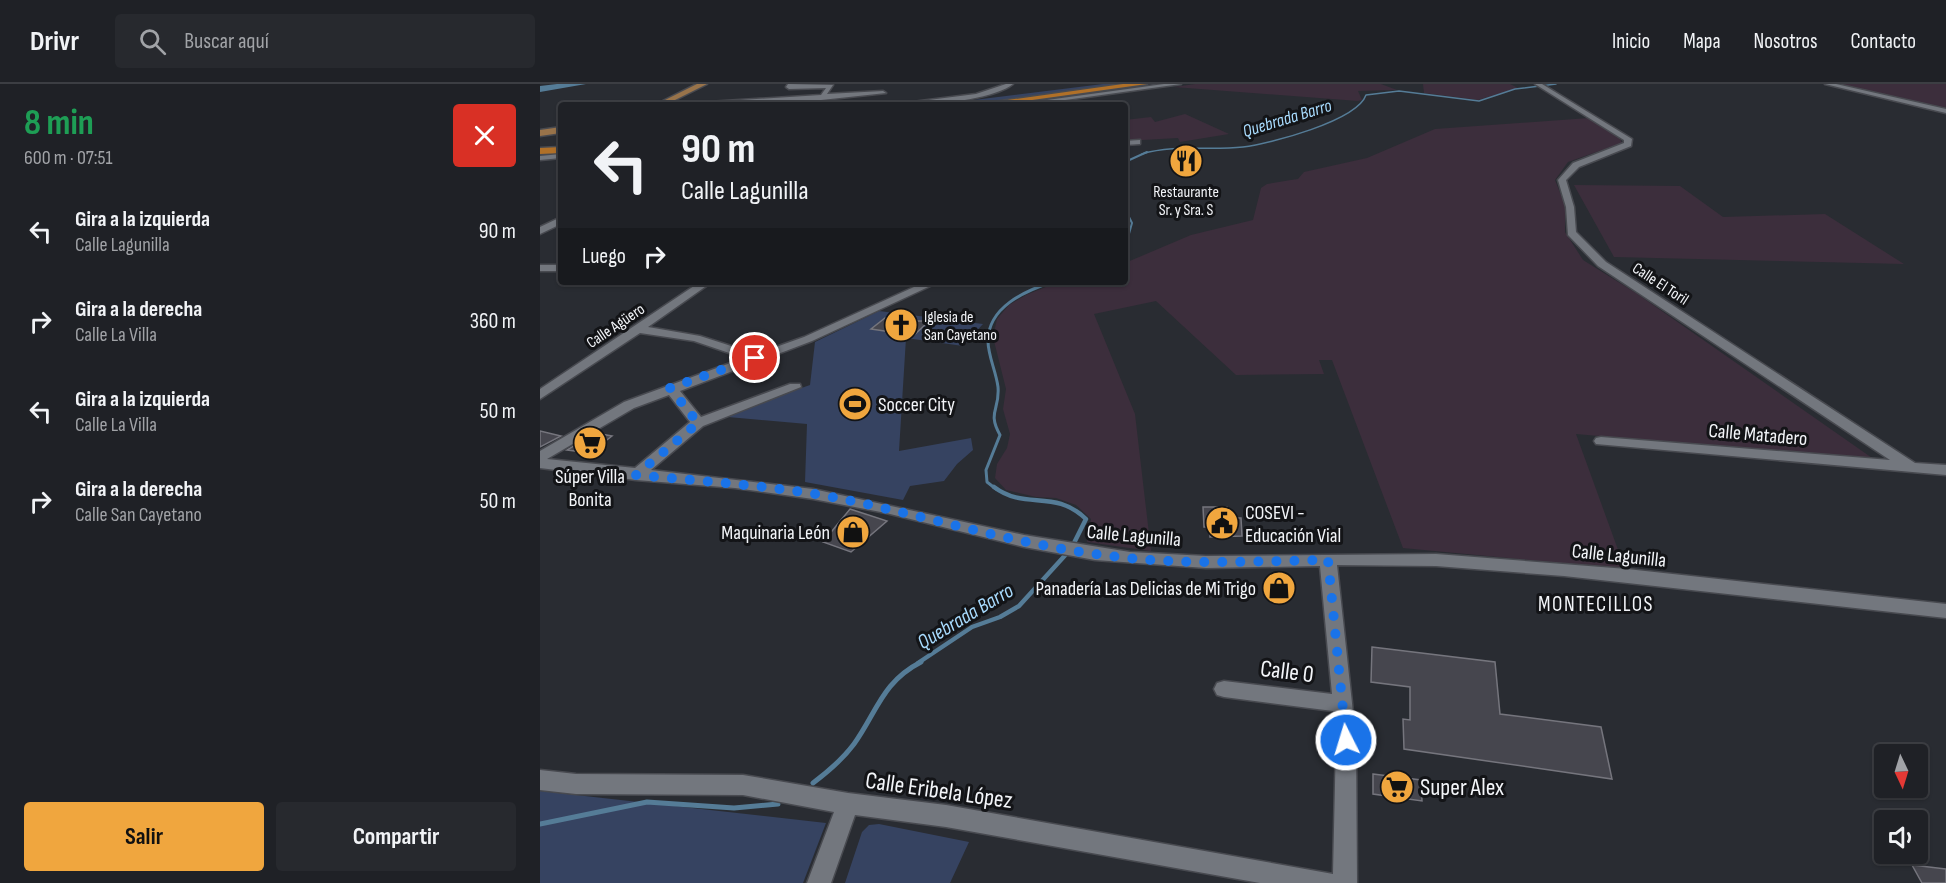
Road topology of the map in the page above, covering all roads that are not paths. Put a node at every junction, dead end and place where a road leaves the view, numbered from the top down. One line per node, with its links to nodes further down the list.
1 (703, 84): 11 (main road)
2 (791, 84): 10 (street)
3 (864, 84): 9 (street)
4 (1010, 84): 14 (street)
5 (1143, 84): 15 (highway)
6 (1178, 84): 16 (street)
7 (1538, 84): 39 (street, Calle El Toril)
8 (1828, 84): 17 (street)
9 (883, 93): 10 (street); 13 (street)
10 (821, 98): 12 (street)
11 (668, 102)
12 (730, 102)
13 (898, 102)
14 (919, 102)
15 (1000, 102)
16 (1037, 102)
17 (1946, 111)
18 (558, 131): 19 (main road)
19 (540, 134)
20 (1137, 142): 21 (street)
21 (1128, 143)
22 (558, 153): 23 (highway)
23 (540, 154)
24 (558, 222): 25 (street)
25 (540, 231)
26 (540, 268): 27 (street)
27 (558, 268)
28 (703, 285): 30 (street, Calle Agüero)
29 (927, 285): 31 (street)
30 (638, 329): 31 (street); 34 (street, Calle Agüero)
31 (755, 358): 33 (street)
32 (795, 387): 35 (street)
33 (670, 388): 35 (street); 37 (street)
34 (540, 394)
35 (698, 423): 41 (street)
36 (1601, 441): 39 (street, Calle Matadero)
37 (540, 456)
38 (540, 463): 41 (street, Calle Lagunilla)
39 (1911, 466): 40 (street, Calle El Toril)
40 (1946, 470)
41 (636, 475): 42 (street, Calle Lagunilla)
42 (1328, 560): 43 (street, Calle Lagunilla); 45 (street)
43 (1946, 611)
44 (1224, 689): 45 (street, Calle 0)
45 (1343, 704): 50 (street)
46 (540, 780): 47 (street, Calle Eribela López)
47 (848, 804): 48 (street); 49 (street, Calle Eribela López)
48 (819, 883)
49 (1327, 883)
50 (1345, 883)

